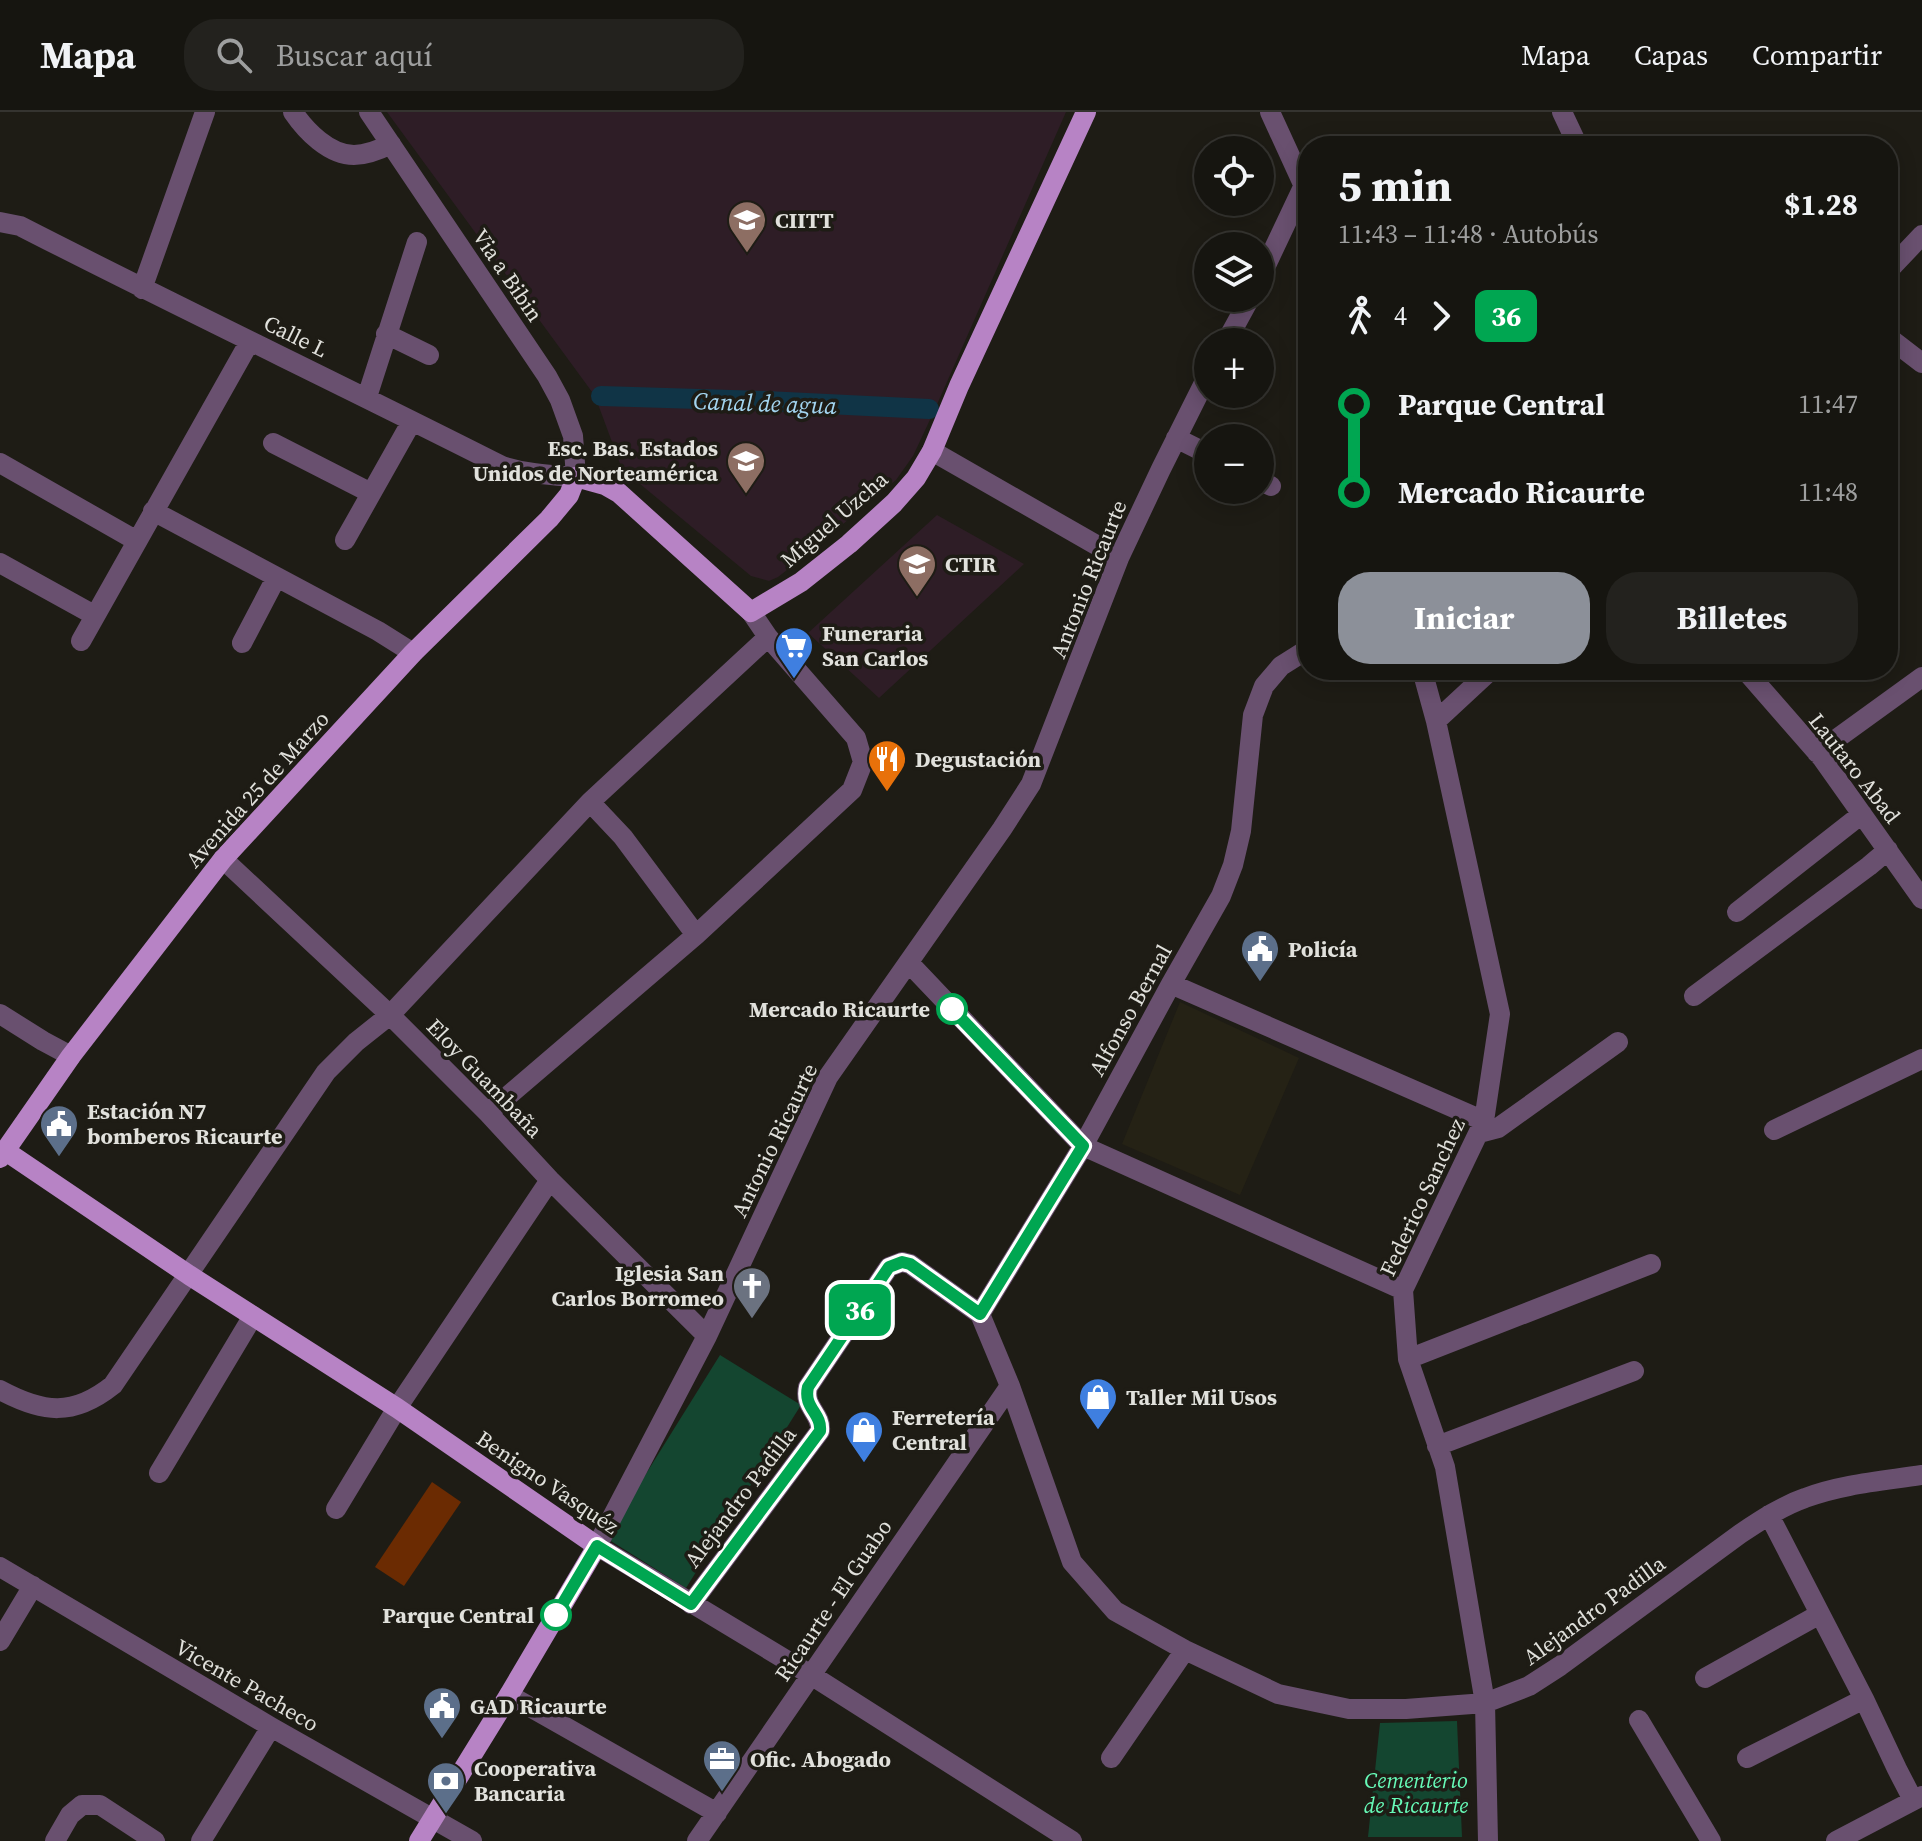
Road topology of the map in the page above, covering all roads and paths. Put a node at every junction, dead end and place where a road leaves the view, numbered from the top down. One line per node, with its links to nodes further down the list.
1 (205, 112): 16 (street)
2 (293, 112): 8 (street)
3 (369, 112): 8 (street, Via a Bibin)
4 (1086, 112): 28 (main road, Miguel Uzcha)
5 (1270, 112): 9 (street)
6 (1562, 112): 7 (street)
7 (1573, 136)
8 (391, 144): 30 (street, Via a Bibin)
9 (1298, 171)
10 (1298, 205): 14 (street)
11 (0, 222): 16 (street, Calle L)
12 (1922, 235): 15 (street)
13 (417, 242): 17 (street)
14 (1274, 251)
15 (1898, 260)
16 (142, 289): 18 (street, Calle L)
17 (386, 334): 20 (street); 22 (street)
18 (250, 341): 22 (street, Calle L); 32 (street)
19 (1898, 345): 21 (street)
20 (429, 355)
21 (1922, 363)
22 (367, 397): 24 (street, Calle L)
23 (1194, 403): 25 (street, Antonio Ricaurte)
24 (412, 421): 30 (street, Calle L); 31 (street)
25 (1176, 438): 27 (street); 35 (street, Antonio Ricaurte)
26 (273, 443): 31 (street)
27 (1194, 447)
28 (932, 451): 35 (street); 38 (main road, Miguel Uzcha)
29 (0, 463): 34 (street)
30 (576, 477): 38 (main road); 43 (main road, Avenida 25 de Marzo)
31 (371, 493): 33 (street)
32 (153, 511): 34 (street); 37 (street)
33 (345, 540)
34 (137, 541): 39 (street)
35 (1119, 558): 58 (street, Antonio Ricaurte)
36 (0, 563): 39 (street)
37 (276, 578): 42 (street); 43 (street)
38 (751, 612): 40 (street)
39 (94, 615): 41 (street)
40 (768, 637): 51 (street); 57 (street)
41 (81, 641)
42 (242, 643)
43 (413, 653): 54 (main road, Avenida 25 de Marzo)
44 (1298, 655): 59 (street, Alfonso Bernal)
45 (1922, 677): 50 (street)
46 (1425, 680): 49 (street, Federico Sanchez)
47 (1480, 680): 49 (street)
48 (1754, 680): 50 (street, Lautaro Abad)
49 (1436, 721): 67 (street, Federico Sanchez)
50 (1817, 753): 52 (street, Lautaro Abad)
51 (590, 802): 57 (street); 62 (street)
52 (1862, 814): 53 (street, Lautaro Abad); 56 (street)
53 (1888, 850): 55 (street, Lautaro Abad); 60 (street)
54 (223, 859): 62 (street, Eloy Guambaña); 64 (main road, Avenida 25 de Marzo)
55 (1922, 899)
56 (1737, 912)
57 (696, 935): 66 (street)
58 (909, 963): 69 (street); 77 (street, Antonio Ricaurte)
59 (1171, 984): 67 (street); 69 (street, Alfonso Bernal)
60 (1694, 996)
61 (0, 1014): 64 (street)
62 (390, 1015): 66 (street, Eloy Guambaña); 73 (street)
63 (1618, 1042): 67 (street)
64 (71, 1056): 70 (main road, Avenida 25 de Marzo)
65 (1922, 1059): 68 (street)
66 (488, 1113): 71 (street, Eloy Guambaña)
67 (1482, 1127): 74 (street, Federico Sanchez)
68 (1774, 1130)
69 (1083, 1146): 74 (street); 75 (street, Alfonso Bernal)
70 (2, 1154): 73 (main road, Benigno Vasquéz)
71 (550, 1180): 77 (street, Eloy Guambaña); 82 (street)
72 (1651, 1264): 78 (street)
73 (189, 1275): 76 (main road, Benigno Vasquéz); 81 (street)
74 (1403, 1290): 78 (street, Federico Sanchez)
75 (980, 1314): 80 (street); 91 (street, Alejandro Padilla)
76 (253, 1316): 82 (main road, Benigno Vasquéz); 84 (street)
77 (707, 1336): 88 (street, Antonio Ricaurte)
78 (1408, 1359): 83 (street, Federico Sanchez)
79 (1634, 1371): 83 (street)
80 (1010, 1386): 94 (street, Alejandro Padilla); 95 (street, Ricaurte - El Guabo)
81 (0, 1390)
82 (397, 1408): 86 (street); 88 (main road, Benigno Vasquéz)
83 (1437, 1446): 99 (street, Federico Sanchez)
84 (159, 1473)
85 (1922, 1475): 87 (street, Alejandro Padilla)
86 (336, 1509)
87 (1769, 1515): 92 (street); 99 (street, Alejandro Padilla)
88 (597, 1546): 91 (street, Benigno Vasquéz); 97 (main road, Antonio Ricaurte)
89 (0, 1567): 90 (street, Vicente Pacheco)
90 (33, 1586): 93 (street); 101 (street, Vicente Pacheco)
91 (691, 1604): 95 (street, Benigno Vasquéz)
92 (1820, 1614): 96 (street); 98 (street)
93 (0, 1641)
94 (1185, 1650): 99 (street, Alejandro Padilla); 102 (street)
95 (811, 1675): 105 (street, Ricaurte - El Guabo); 107 (street, Benigno Vasquéz)
96 (1705, 1678)
97 (509, 1695): 105 (street); 106 (main road, Antonio Ricaurte)
98 (1864, 1699): 103 (street); 104 (street)
99 (1485, 1703): 115 (street, Federico Sanchez)
100 (1639, 1720): 116 (street)
101 (271, 1727): 106 (street, Vicente Pacheco); 110 (street)
102 (1111, 1758)
103 (1747, 1758)
104 (1918, 1798): 117 (street)
105 (717, 1813): 114 (street, Ricaurte - El Guabo)
106 (432, 1819): 111 (main road, Antonio Ricaurte); 112 (street); 113 (street, Vicente Pacheco)
107 (1060, 1838)
108 (55, 1841): 109 (street)
109 (155, 1841)
110 (201, 1841)
111 (419, 1841)
112 (435, 1841)
113 (472, 1841)
114 (697, 1841)
115 (1488, 1841)
116 (1711, 1841)
117 (1836, 1841)

